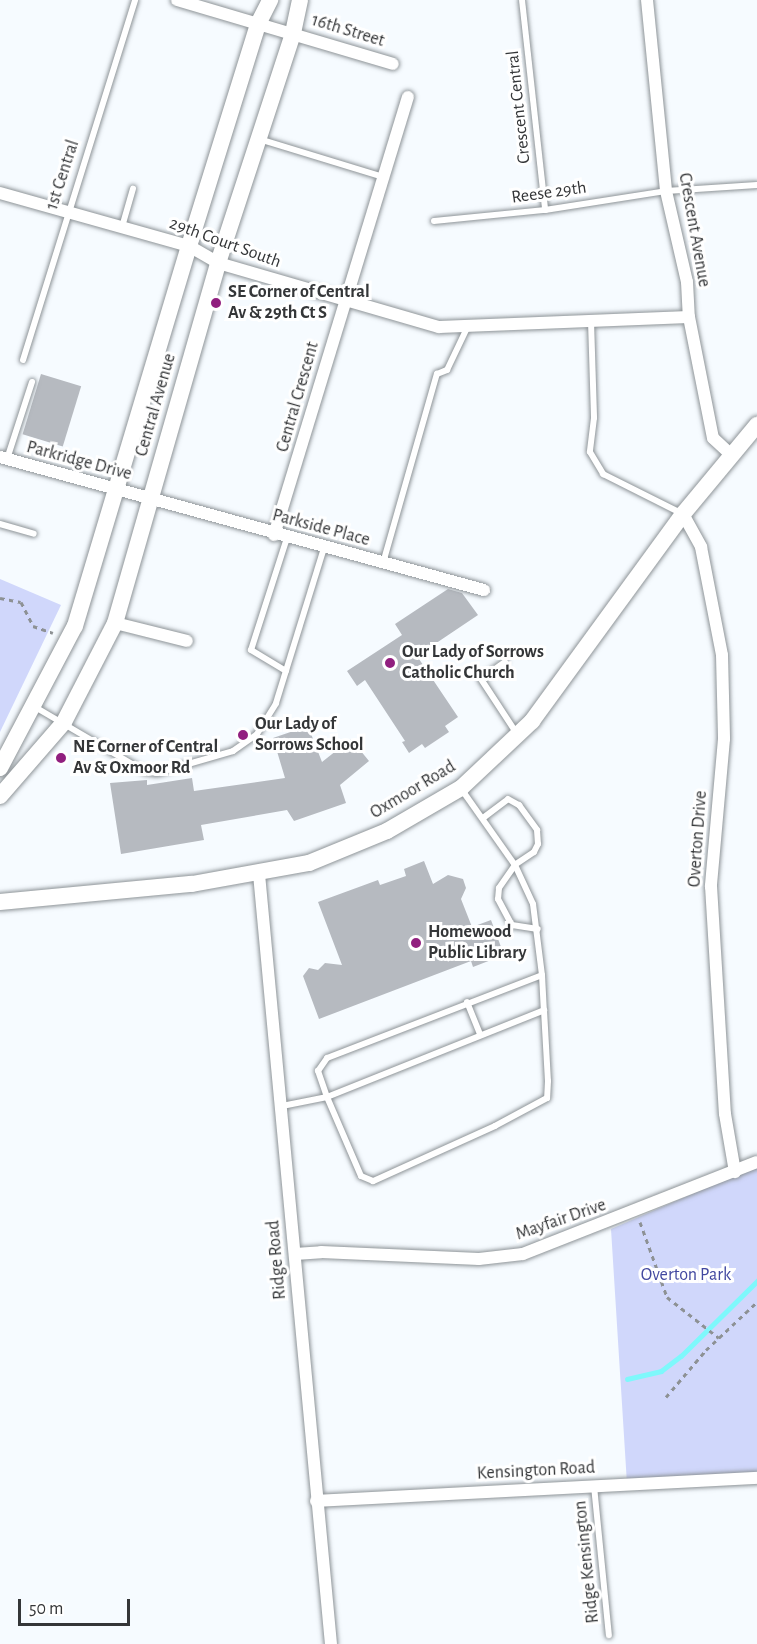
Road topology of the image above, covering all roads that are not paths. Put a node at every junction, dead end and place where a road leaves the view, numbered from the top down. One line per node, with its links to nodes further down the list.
1 (135, 0): 18 (lane, 1st Central)
2 (177, 0): 7 (street, 16th Street)
3 (270, 0): 7 (main road, Central Avenue)
4 (300, 0): 8 (main road, Central Avenue)
5 (522, 0): 17 (lane, Crescent Central)
6 (647, 0): 15 (street, Crescent Avenue)
7 (258, 24): 8 (street, 16th Street); 21 (main road, Central Avenue)
8 (293, 33): 9 (street, 16th Street); 11 (main road, Central Avenue)
9 (393, 64)
10 (408, 97): 12 (street, Central Crescent)
11 (258, 139): 12 (lane); 22 (main road, Central Avenue)
12 (383, 177): 23 (street, Central Crescent)
13 (757, 185): 15 (lane, Reese 29th)
14 (133, 189): 20 (lane)
15 (666, 191): 17 (lane, Reese 29th); 24 (street, Crescent Avenue)
16 (0, 193): 18 (street, 29th Court South)
17 (545, 210): 19 (lane, Reese 29th)
18 (67, 212): 20 (street, 29th Court South); 27 (lane, 1st Central)
19 (434, 221)
20 (122, 227): 21 (street, 29th Court South)
21 (189, 246): 22 (street, 29th Court South); 32 (main road, Central Avenue)
22 (218, 263): 23 (street, 29th Court South); 33 (main road, Central Avenue)
23 (344, 303): 26 (street, 29th Court South); 37 (street, Central Crescent)
24 (689, 317): 25 (street, 29th Court South); 30 (street, Crescent Avenue)
25 (591, 321): 26 (street, 29th Court South); 34 (lane)
26 (468, 326): 40 (lane)
27 (23, 360)
28 (32, 382): 31 (lane)
29 (757, 425): 30 (main road, Oxmoor Road)
30 (732, 456): 34 (main road, Oxmoor Road)
31 (4, 458): 32 (street, Parkridge Drive)
32 (117, 490): 33 (street, Parkridge Drive); 46 (main road, Central Avenue)
33 (149, 499): 37 (street, Parkside Place); 42 (main road, Central Avenue)
34 (683, 514): 48 (main road, Oxmoor Road); 66 (street, Overton Drive)
35 (0, 524): 36 (lane)
36 (34, 534)
37 (274, 534): 38 (street, Parkside Place)
38 (287, 538): 39 (street, Parkside Place); 45 (lane)
39 (324, 548): 40 (street, Parkside Place); 45 (lane)
40 (383, 563): 41 (street, Parkside Place)
41 (484, 590)
42 (115, 623): 43 (street); 47 (main road, Central Avenue)
43 (187, 641)
44 (505, 662): 48 (lane)
45 (286, 671): 47 (lane)
46 (34, 706): 47 (lane); 49 (main road, Central Avenue)
47 (64, 722): 51 (main road, Central Avenue)
48 (517, 734): 50 (main road, Oxmoor Road)
49 (0, 768)
50 (461, 788): 52 (lane); 54 (main road, Oxmoor Road)
51 (0, 796)
52 (483, 818): 53 (lane); 53 (lane)
53 (515, 865): 58 (lane); 58 (lane)
54 (259, 874): 56 (main road, Oxmoor Road); 64 (street, Ridge Road)
55 (0, 888): 56 (main road)
56 (24, 901): 57 (main road, Oxmoor Road)
57 (0, 902)
58 (538, 929): 59 (lane)
59 (542, 975): 60 (lane); 61 (lane)
60 (467, 1002): 62 (lane); 63 (lane)
61 (544, 1010): 62 (lane); 63 (lane)
62 (480, 1035): 63 (lane)
63 (327, 1096): 64 (lane)
64 (282, 1106): 67 (street, Ridge Road)
65 (757, 1161): 66 (street, Mayfair Drive)
66 (735, 1172): 67 (street, Mayfair Drive)
67 (295, 1254): 70 (street, Ridge Road)
68 (757, 1478): 69 (street, Kensington Road)
69 (594, 1486): 70 (street, Kensington Road); 71 (lane, Ridge Kensington)
70 (316, 1501): 72 (street, Ridge Road)
71 (609, 1635)
72 (331, 1644)

